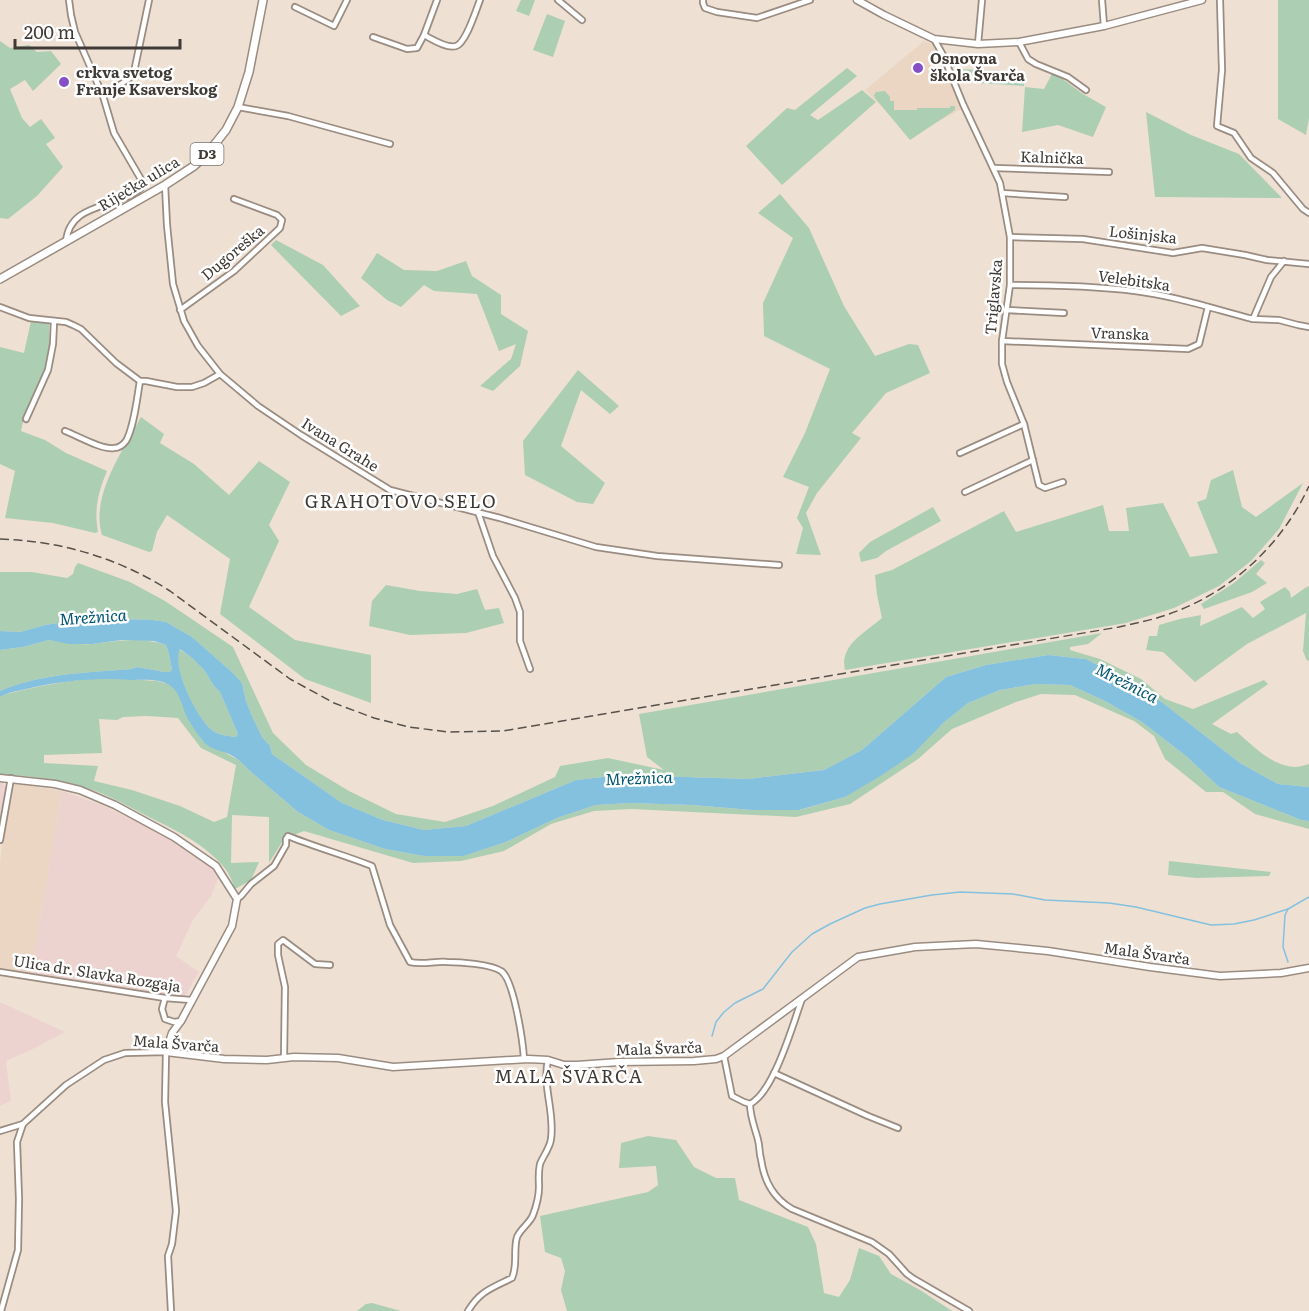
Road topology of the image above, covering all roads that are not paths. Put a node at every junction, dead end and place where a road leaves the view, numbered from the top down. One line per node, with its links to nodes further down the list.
1 (69, 0): 26 (street)
2 (149, 0): 26 (street)
3 (262, 0): 27 (main road, Riječka ulica / D3)
4 (347, 0): 15 (street)
5 (437, 0): 18 (street)
6 (480, 0): 18 (street)
7 (558, 0): 16 (street)
8 (703, 0): 9 (street)
9 (810, 0)
10 (857, 0): 20 (street)
11 (982, 0): 23 (street)
12 (1102, 0): 17 (street)
13 (1202, 0): 17 (street)
14 (1220, 0): 35 (street)
15 (296, 7)
16 (582, 20)
17 (1104, 26): 22 (street)
18 (424, 35): 19 (street)
19 (374, 37)
20 (934, 39): 21 (street); 24 (street, Triglavska)
21 (948, 40): 23 (street); 24 (street)
22 (1019, 42): 23 (street); 25 (street)
23 (978, 44)
24 (943, 55): 29 (street, Triglavska)
25 (1086, 90)
26 (103, 96): 37 (street)
27 (238, 107): 28 (street); 31 (main road, Riječka ulica / D3)
28 (390, 144)
29 (994, 168): 30 (street, Kalnička); 32 (street, Triglavska)
30 (1109, 172)
31 (165, 185): 37 (main road, Riječka ulica / D3); 44 (street, Ivana Grahe)
32 (1002, 193): 33 (street); 36 (street, Triglavska)
33 (1065, 197)
34 (234, 199): 44 (street, Dugoreška)
35 (1309, 213)
36 (1010, 237): 38 (street, Lošinjska); 41 (street, Triglavska)
37 (66, 242): 40 (main road, Riječka ulica / D3)
38 (1284, 261): 39 (street, Lošinjska); 47 (street)
39 (1309, 264)
40 (0, 279)
41 (1010, 285): 43 (street, Velebitska); 45 (street, Triglavska)
42 (0, 307): 48 (street)
43 (1208, 307): 47 (street, Velebitska); 50 (street, Vranska)
44 (180, 310): 51 (street, Ivana Grahe)
45 (1006, 310): 46 (street); 50 (street, Triglavska)
46 (1064, 313)
47 (1253, 319): 49 (street, Velebitska)
48 (54, 321): 52 (street); 53 (street)
49 (1309, 327)
50 (1002, 341): 54 (street, Triglavska)
51 (220, 374): 52 (street); 60 (street, Ivana Grahe)
52 (140, 381): 55 (street)
53 (26, 419)
54 (1024, 424): 56 (street); 57 (street, Triglavska)
55 (65, 431)
56 (960, 453)
57 (1033, 460): 58 (street, Triglavska); 59 (street)
58 (1063, 482)
59 (964, 492)
60 (478, 512): 61 (street, Ivana Grahe); 62 (street)
61 (779, 565)
62 (530, 669)
63 (0, 778): 64 (street)
64 (11, 778): 65 (street); 66 (street)
65 (0, 840)
66 (237, 899): 72 (street, Ulica dr. Slavka Rozgaja); 77 (street)
67 (330, 965): 76 (street)
68 (1309, 968): 71 (street, Mala Švarča)
69 (0, 972): 70 (street, Ulica dr. Slavka Rozgaja)
70 (165, 998): 72 (street, Ulica dr. Slavka Rozgaja); 73 (street)
71 (802, 998): 75 (street, Mala Švarča); 79 (street)
72 (191, 1000): 73 (street, Ulica dr. Slavka Rozgaja)
73 (181, 1021): 74 (street, Ulica dr. Slavka Rozgaja)
74 (166, 1052): 76 (street, Mala Švarča); 81 (street, Mala Švarča); 85 (street)
75 (724, 1056): 78 (street, Mala Švarča); 80 (street)
76 (284, 1058): 77 (street, Mala Švarča)
77 (524, 1059): 78 (street, Mala Švarča)
78 (548, 1060): 86 (street)
79 (774, 1073): 80 (street); 82 (street)
80 (750, 1104): 87 (street)
81 (23, 1124): 83 (street, Mala Švarča); 84 (street)
82 (898, 1128)
83 (0, 1131)
84 (1, 1311)
85 (171, 1311)
86 (468, 1311)
87 (969, 1311)

